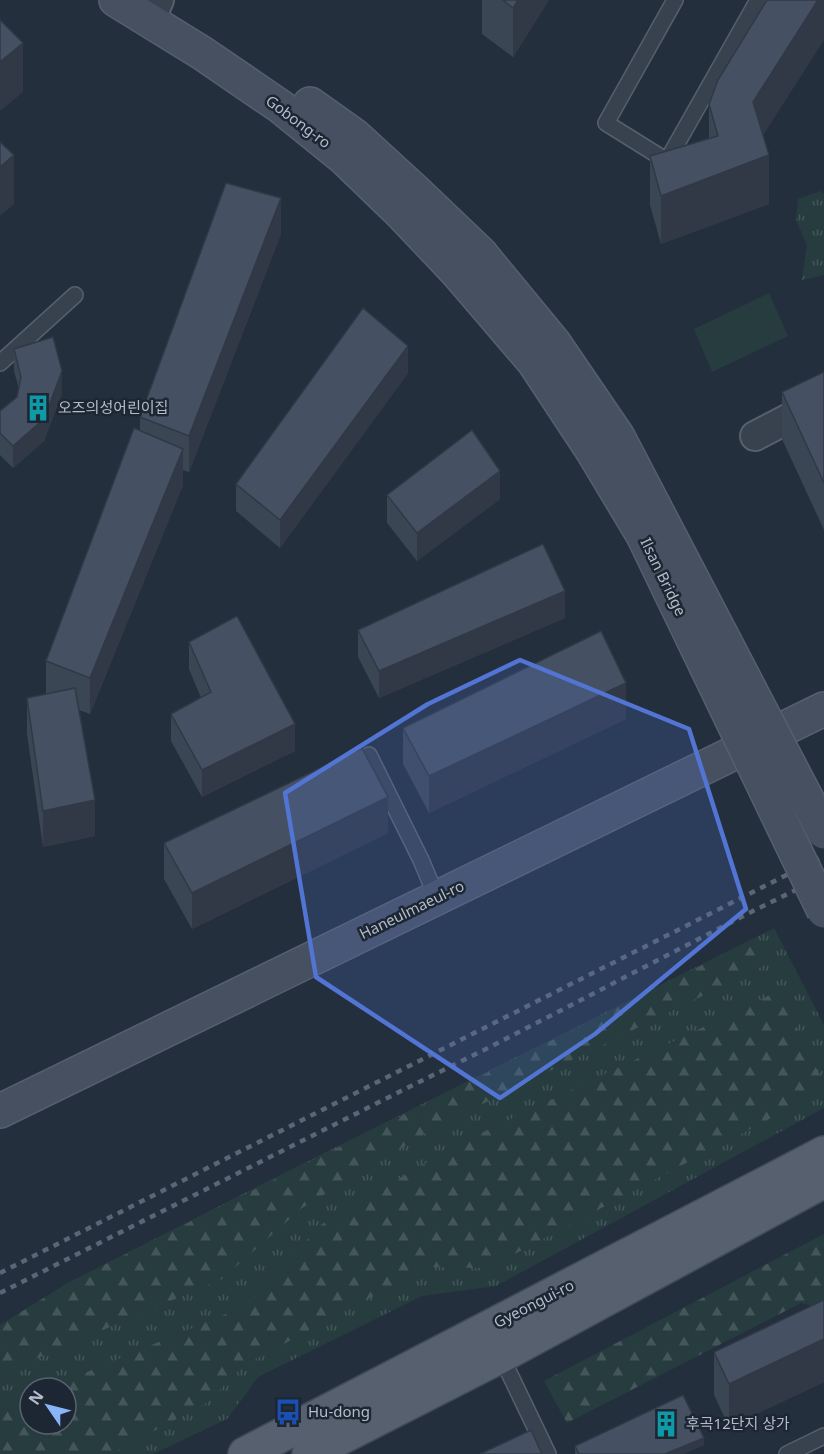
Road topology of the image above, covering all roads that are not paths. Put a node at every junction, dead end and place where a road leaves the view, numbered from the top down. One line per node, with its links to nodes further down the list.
1 (116, 0): 4 (main road, Gobong-ro)
2 (675, 0): 3 (lane)
3 (758, 0)
4 (155, 6): 5 (main road, Gobong-ro)
5 (468, 262): 12 (main road, Ilsan Bridge, bridge); 14 (main road, Ilsan Bridge, bridge)
6 (75, 295): 7 (lane)
7 (0, 363)
8 (824, 400): 9 (street)
9 (754, 436)
10 (824, 709): 13 (main road, Haneulmaeul-ro)
11 (369, 755): 13 (lane)
12 (824, 832)
13 (437, 898): 15 (main road, Haneulmaeul-ro)
14 (824, 911)
15 (0, 1110)
16 (824, 1153): 20 (main road, Gyeongui-ro)
17 (824, 1181): 18 (main road, Gyeongui-ro)
18 (501, 1356): 21 (main road, Gyeongui-ro); 22 (lane)
19 (824, 1436): 23 (lane)
20 (245, 1454)
21 (309, 1454)
22 (548, 1454)
23 (787, 1454)

